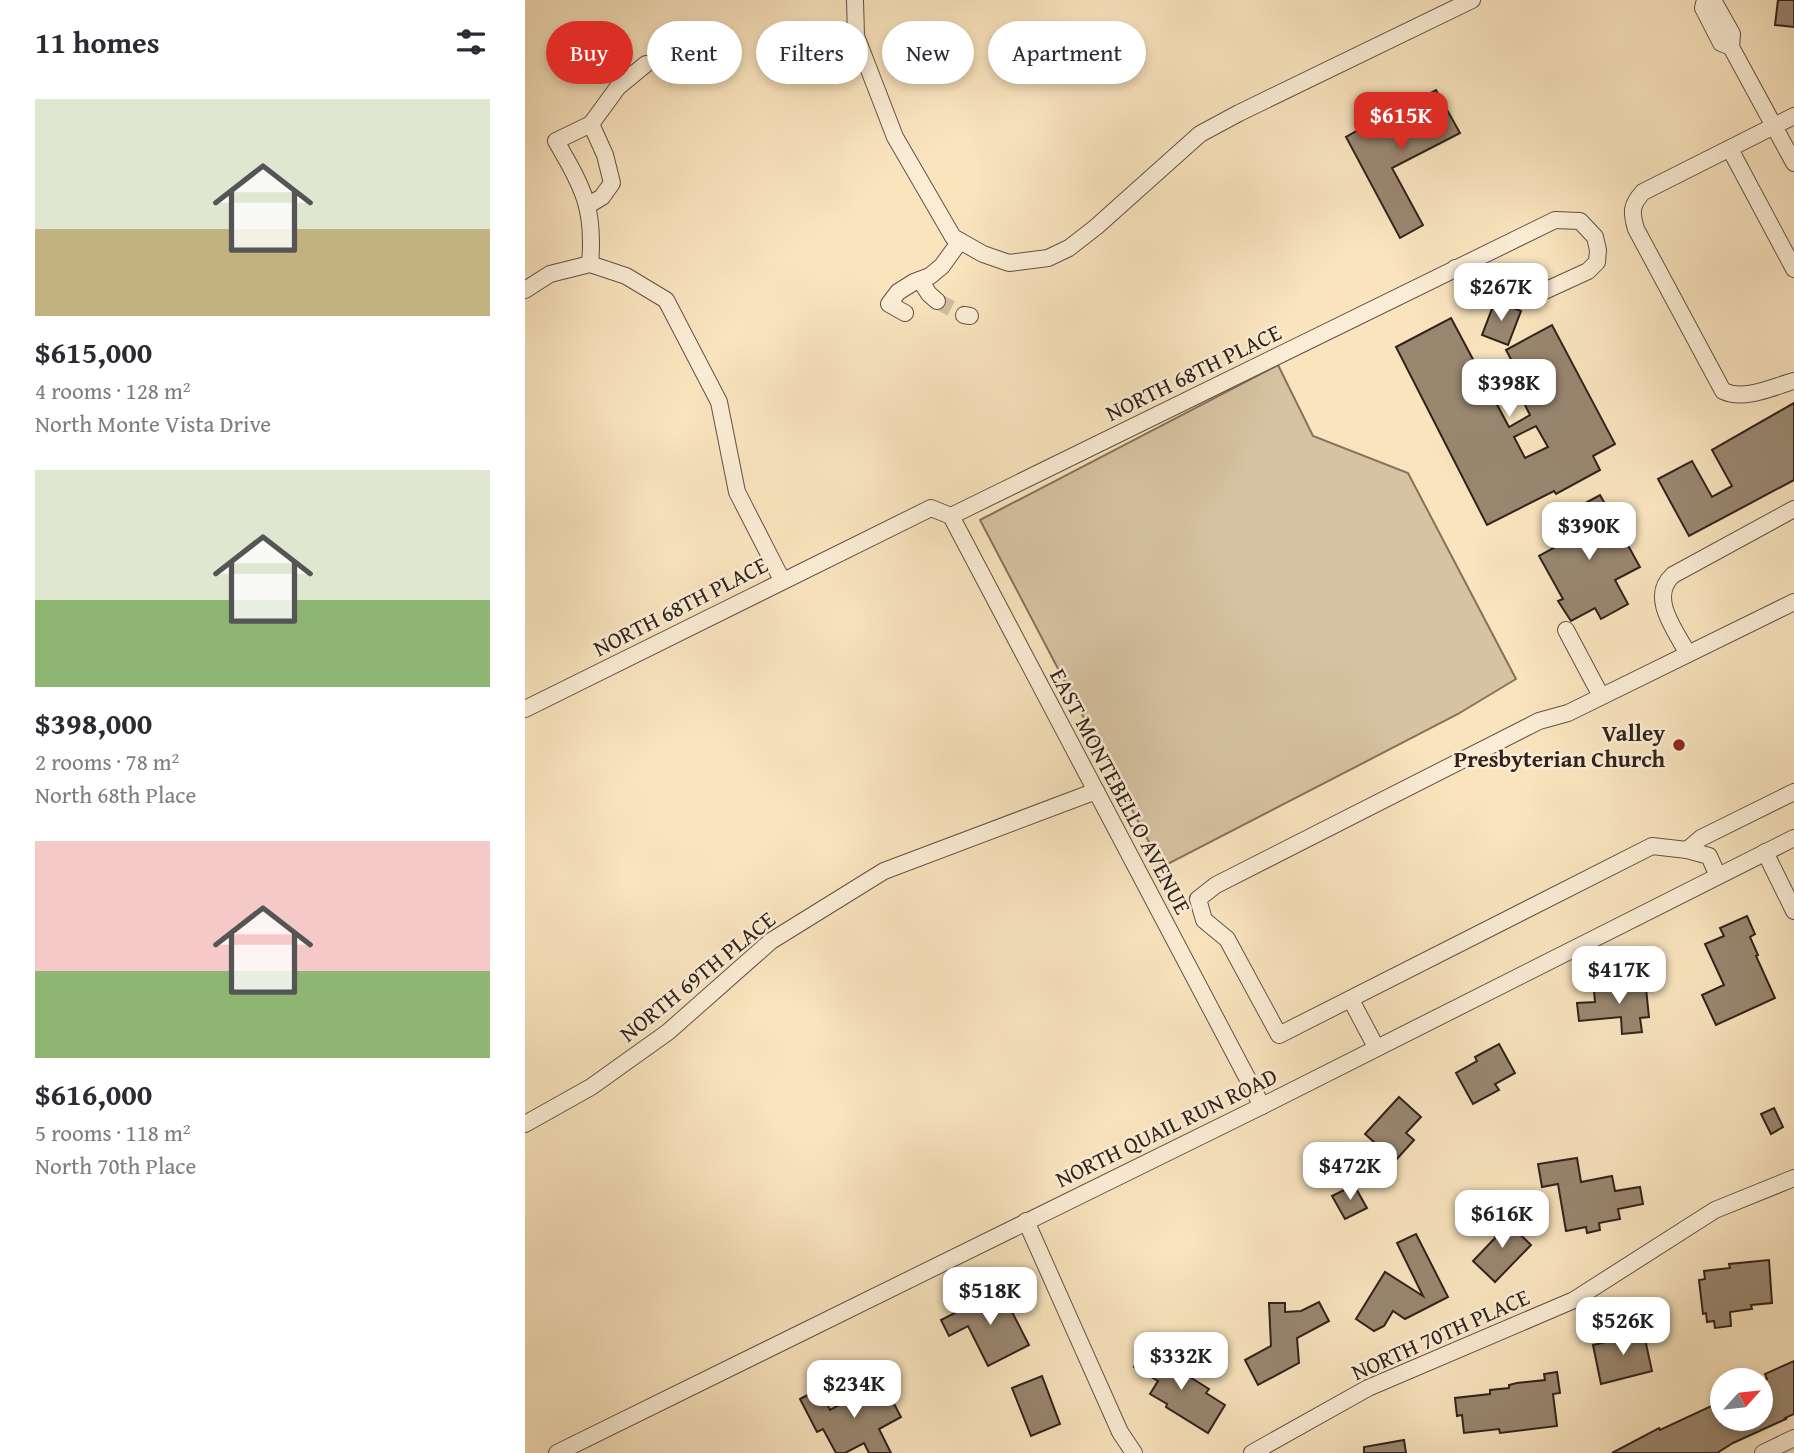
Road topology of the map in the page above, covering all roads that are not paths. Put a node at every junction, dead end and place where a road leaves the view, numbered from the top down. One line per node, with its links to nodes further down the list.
1 (855, 0): 13 (street)
2 (1472, 0): 13 (street)
3 (1705, 0): 5 (street)
4 (1713, 0): 5 (street)
5 (1731, 47): 9 (street)
6 (646, 64): 8 (street)
7 (1794, 116): 9 (street)
8 (591, 124): 12 (street); 12 (street)
9 (1775, 127): 10 (street); 11 (street)
10 (1730, 149): 16 (street); 21 (street)
11 (1794, 163)
12 (587, 206): 14 (street)
13 (960, 241): 17 (street)
14 (590, 264): 18 (street); 24 (street)
15 (1455, 268): 15 (street, NORTH 68TH PLACE); 23 (street, NORTH 68TH PLACE)
16 (1794, 269)
17 (920, 280): 19 (street); 20 (street)
18 (525, 290)
19 (937, 301)
20 (905, 313)
21 (1794, 381)
22 (1794, 509): 27 (street)
23 (951, 516): 24 (street, NORTH 68TH PLACE); 30 (street, EAST MONTEBELLO AVENUE)
24 (782, 580): 29 (street, NORTH 68TH PLACE)
25 (1794, 602): 27 (street)
26 (1566, 629): 28 (street)
27 (1688, 654): 28 (street)
28 (1601, 696): 37 (street)
29 (525, 709)
30 (1096, 791): 39 (street, EAST MONTEBELLO AVENUE); 40 (street, NORTH 69TH PLACE)
31 (1794, 792): 33 (street)
32 (1794, 838): 34 (street, NORTH QUAIL RUN ROAD)
33 (1687, 850): 35 (street); 37 (street)
34 (1765, 852): 35 (street, NORTH QUAIL RUN ROAD); 36 (street)
35 (1719, 876): 38 (street, NORTH QUAIL RUN ROAD)
36 (1794, 911)
37 (1351, 1000): 38 (street)
38 (1376, 1047): 39 (street, NORTH QUAIL RUN ROAD)
39 (1262, 1106): 42 (street, NORTH QUAIL RUN ROAD)
40 (525, 1124)
41 (1794, 1178): 46 (street, NORTH 70TH PLACE)
42 (1026, 1221): 44 (street, NORTH QUAIL RUN ROAD); 45 (street)
43 (1794, 1438): 47 (street)
44 (557, 1453)
45 (1134, 1453)
46 (1252, 1453)
47 (1763, 1453)

